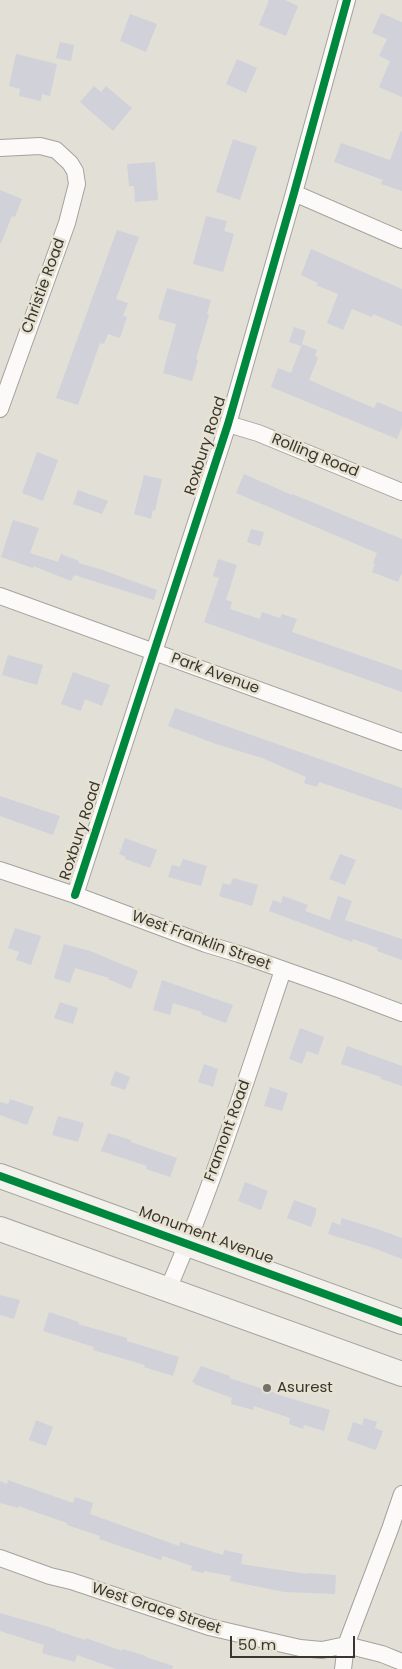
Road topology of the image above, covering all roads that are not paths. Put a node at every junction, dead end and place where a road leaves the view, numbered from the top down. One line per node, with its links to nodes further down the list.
1 (346, 0): 3 (street, Roxbury Road)
2 (0, 148): 5 (street, Christie Road)
3 (294, 193): 4 (street); 6 (street, Roxbury Road)
4 (402, 240)
5 (0, 409)
6 (228, 424): 7 (street, Rolling Road); 9 (street, Roxbury Road)
7 (402, 492)
8 (0, 596): 9 (street, Park Avenue)
9 (154, 651): 10 (street, Park Avenue); 12 (street, Roxbury Road)
10 (402, 742)
11 (0, 870): 12 (street, West Franklin Street)
12 (74, 894): 13 (street, West Franklin Street)
13 (283, 970): 14 (street, West Franklin Street); 17 (street, Framont Road)
14 (402, 1013)
15 (0, 1176): 17 (street, Monument Avenue)
16 (0, 1229): 18 (street)
17 (188, 1244): 18 (street, Framont Road); 19 (street, Monument Avenue)
18 (168, 1289): 20 (street)
19 (402, 1322)
20 (402, 1374)
21 (402, 1494): 23 (street)
22 (0, 1558): 23 (street, West Grace Street)
23 (346, 1645): 24 (street, West Grace Street); 25 (street)
24 (402, 1662)
25 (343, 1669)

